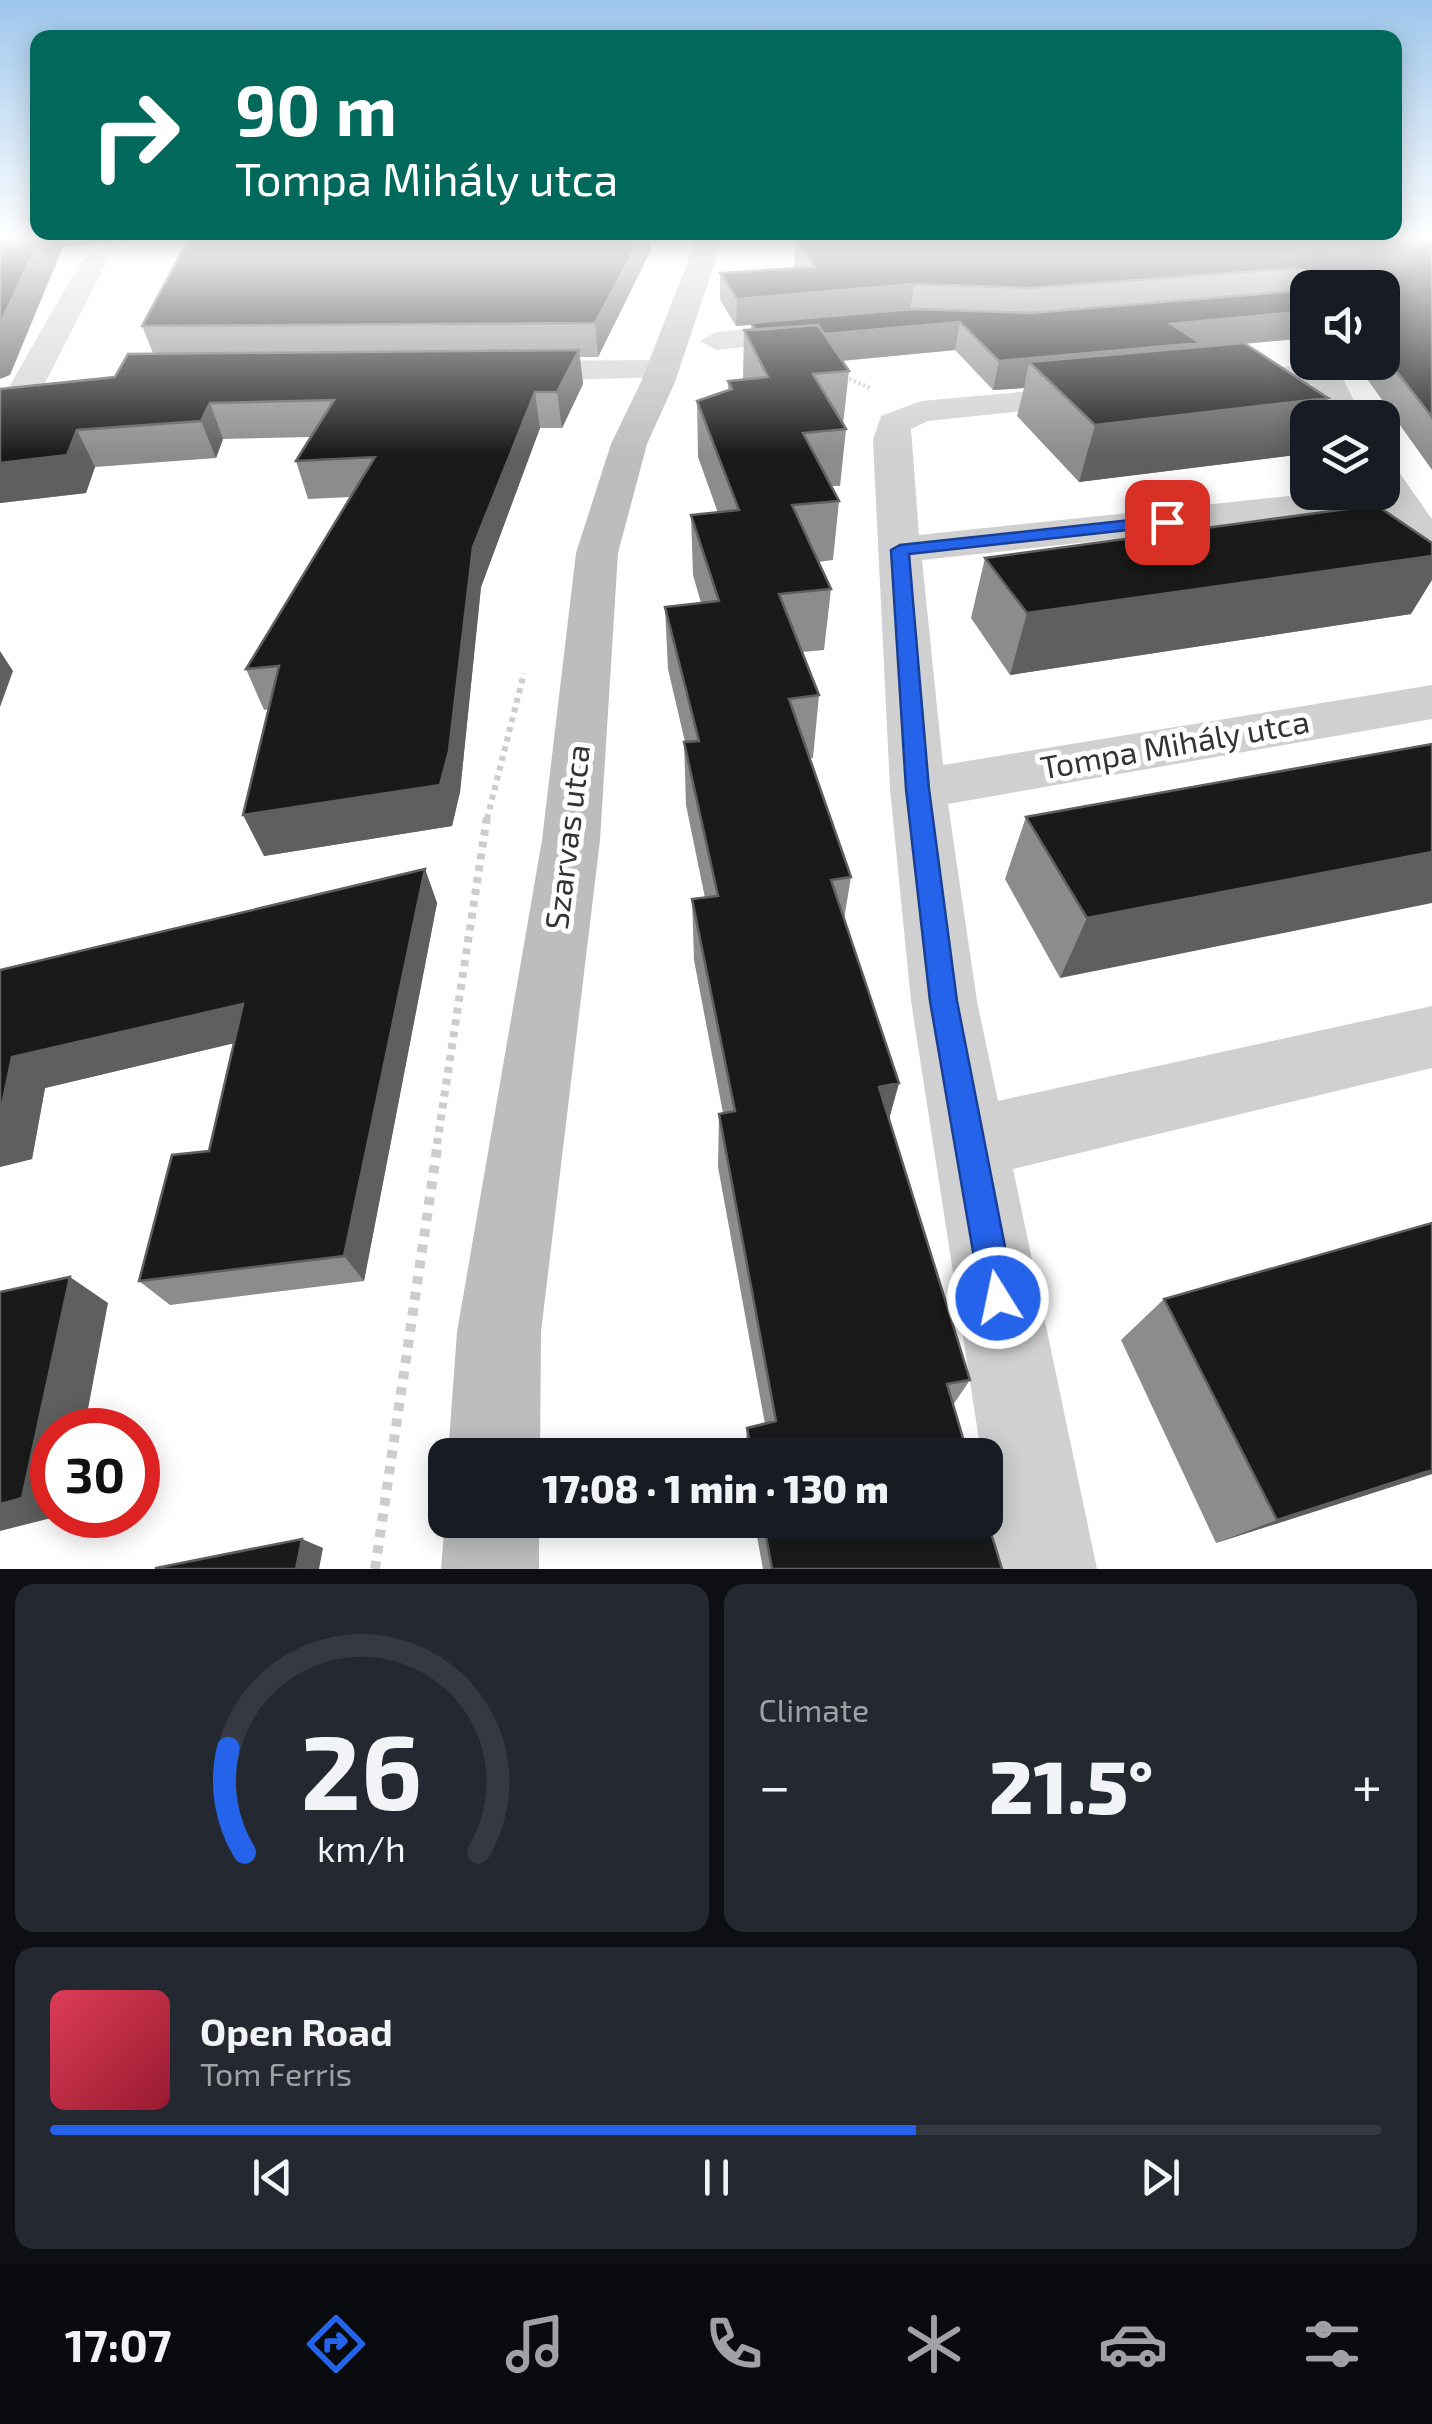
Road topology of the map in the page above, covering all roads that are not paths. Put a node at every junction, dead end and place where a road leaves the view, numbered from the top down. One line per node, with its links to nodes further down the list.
1 (64, 308): 9 (street)
2 (684, 308): 5 (street, Szarvas utca)
3 (852, 329): 4 (street)
4 (716, 341)
5 (662, 370): 6 (street); 18 (street, Szarvas utca)
6 (482, 371)
7 (63, 384): 9 (street)
8 (1329, 384): 13 (street)
9 (13, 389)
10 (1290, 499): 13 (street)
11 (1400, 501): 12 (street)
12 (1432, 549)
13 (900, 550): 15 (street)
14 (1432, 702): 15 (street, Tompa Mihály utca)
15 (918, 789): 17 (street)
16 (1432, 1037): 17 (street)
17 (970, 1144): 21 (street)
18 (495, 1438)
19 (491, 1538): 20 (street)
20 (490, 1569)
21 (1048, 1569)

